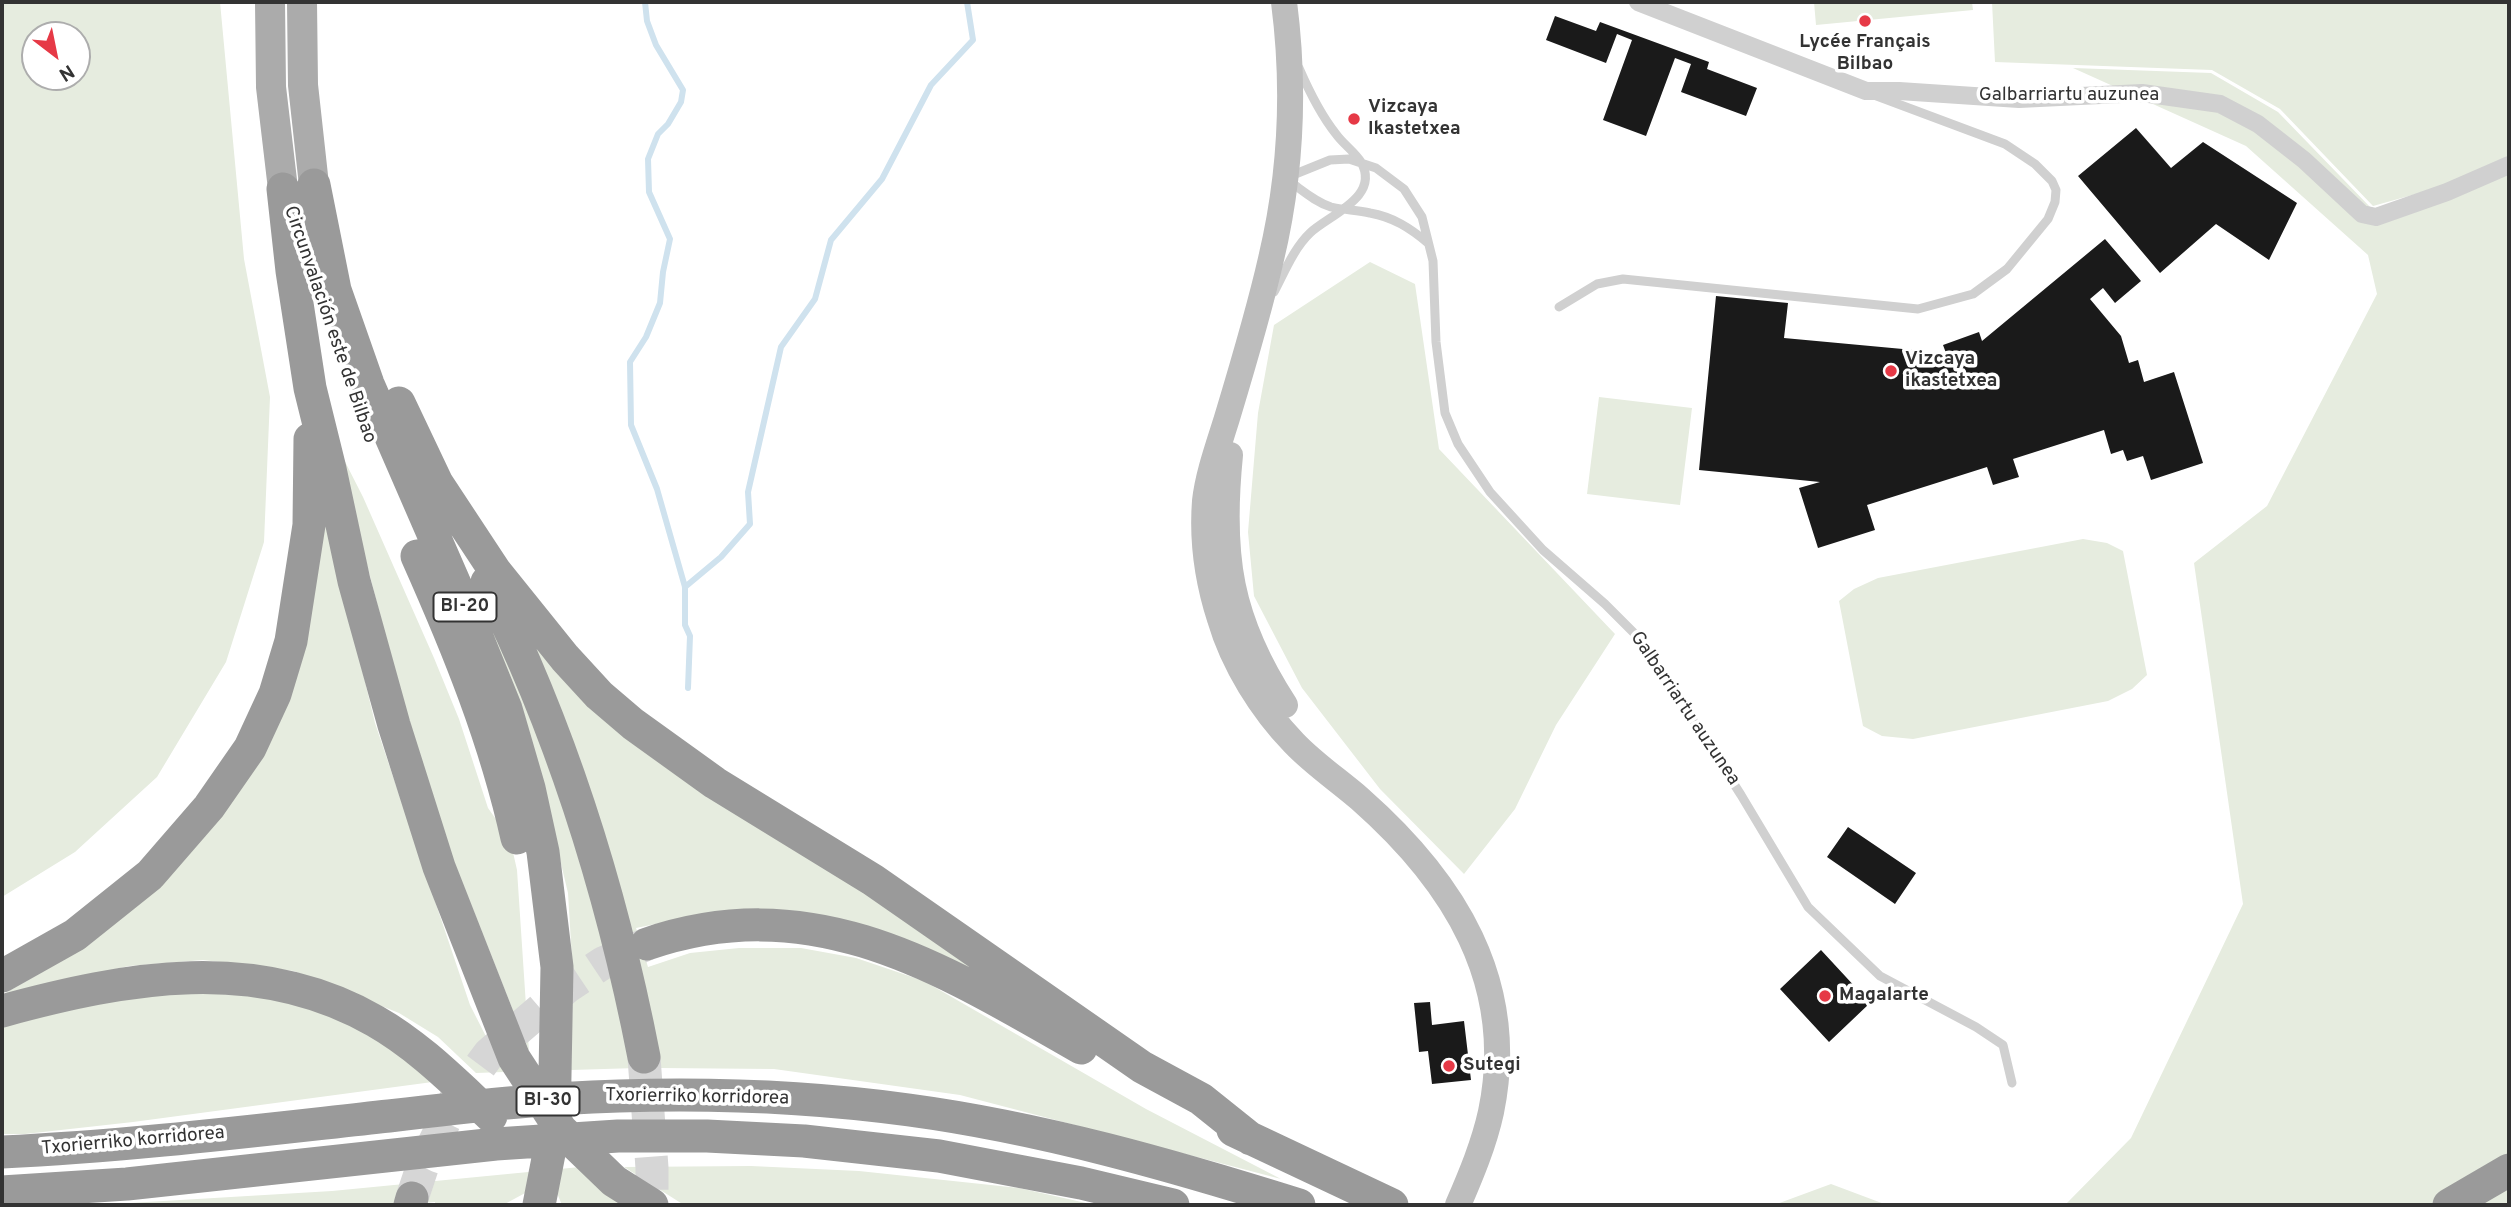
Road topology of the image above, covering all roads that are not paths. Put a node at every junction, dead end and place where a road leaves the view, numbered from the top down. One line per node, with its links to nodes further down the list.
1 (270, 2): 10 (main road, Circunvalación este de Bilbao / BI-20)
2 (302, 2): 10 (main road, Circunvalación este de Bilbao / BI-20)
3 (1284, 2): 5 (street)
4 (1638, 2): 6 (street, Galbarriartu auzunea)
5 (1289, 44): 7 (lane); 9 (street)
6 (1866, 91): 8 (street, Galbarriartu auzunea); 13 (lane)
7 (1361, 162): 9 (lane); 11 (lane); 12 (lane, Galbarriartu auzunea)
8 (2509, 165)
9 (1285, 178): 11 (lane); 14 (street)
10 (299, 187): 15 (highway); 16 (highway); 26 (highway, Circunvalación este de Bilbao / BI-20); 27 (highway, Circunvalación este de Bilbao / BI-20)
11 (1344, 209): 12 (lane); 14 (lane)
12 (1428, 243): 21 (lane, Galbarriartu auzunea)
13 (1559, 307)
14 (1253, 330): 32 (street)
15 (310, 388): 18 (highway); 28 (highway)
16 (435, 480): 20 (highway); 22 (highway)
17 (647, 944): 22 (highway)
18 (2, 976)
19 (2, 1011): 27 (highway)
20 (644, 1057)
21 (2012, 1083)
22 (1251, 1139): 31 (highway)
23 (2, 1152): 30 (highway, Txorierriko korridorea / BI-30)
24 (2509, 1170): 33 (highway)
25 (2, 1192): 29 (highway, Txorierriko korridorea / BI-30)
26 (517, 1205)
27 (541, 1205)
28 (652, 1205)
29 (1173, 1205)
30 (1299, 1205)
31 (1392, 1205)
32 (1458, 1205)
33 (2449, 1205)

